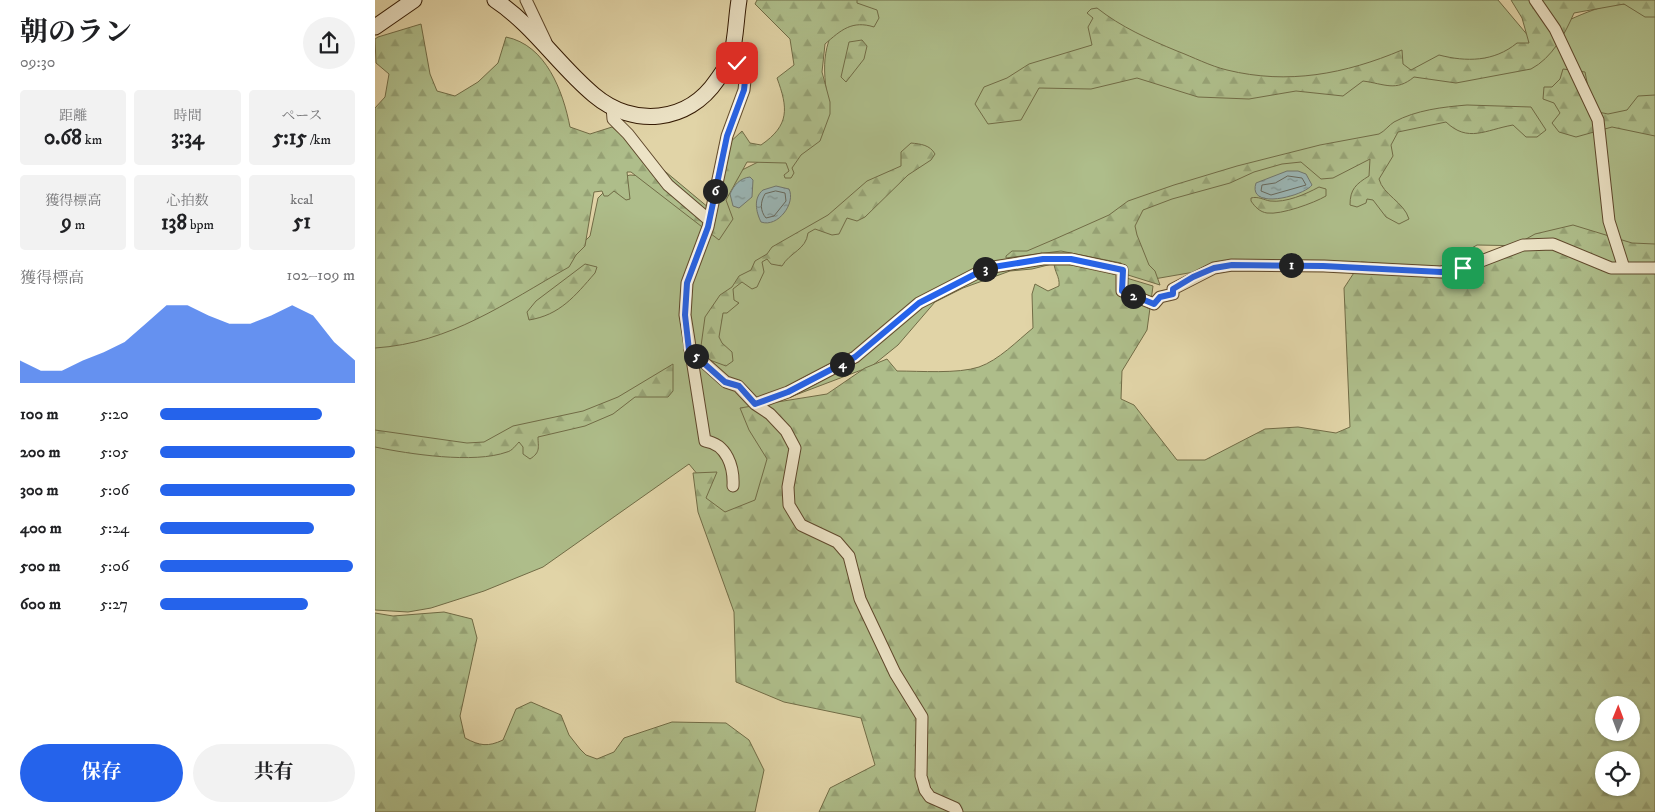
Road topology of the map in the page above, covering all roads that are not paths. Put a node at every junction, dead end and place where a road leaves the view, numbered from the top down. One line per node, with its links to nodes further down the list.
1 (414, 0): 6 (main road)
2 (495, 0): 7 (main road)
3 (526, 0): 7 (street)
4 (739, 0): 8 (main road)
5 (1535, 0): 11 (street)
6 (375, 27)
7 (549, 50): 9 (main road)
8 (731, 58): 9 (main road); 10 (street)
9 (612, 107): 10 (street)
10 (709, 220): 13 (street)
11 (1624, 268): 12 (street); 14 (street)
12 (1655, 268)
13 (689, 350): 14 (street); 15 (street)
14 (755, 404): 16 (street)
15 (733, 486)
16 (957, 812)

